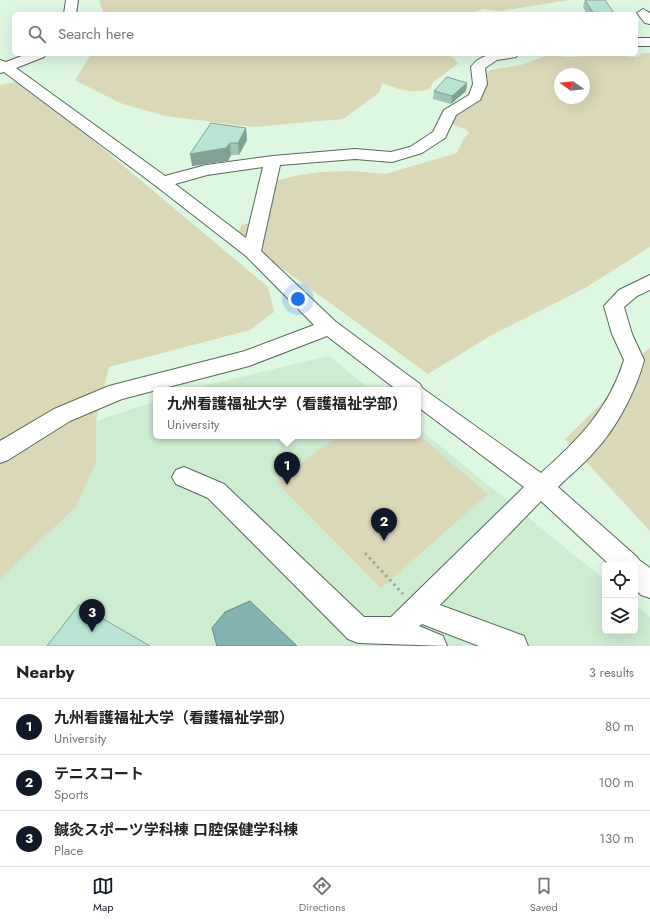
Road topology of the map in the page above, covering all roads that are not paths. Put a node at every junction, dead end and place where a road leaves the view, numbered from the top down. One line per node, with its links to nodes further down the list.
1 (72, 0): 2 (street)
2 (70, 12)
3 (638, 42): 4 (street)
4 (650, 42)
5 (33, 56): 7 (street)
6 (502, 56): 8 (street)
7 (2, 67): 9 (street)
8 (273, 161): 9 (street); 10 (street)
9 (162, 182): 10 (street)
10 (252, 252): 12 (street)
11 (650, 282): 17 (street)
12 (329, 327): 13 (street); 15 (street)
13 (408, 387)
14 (421, 397): 17 (street)
15 (0, 453)
16 (184, 477): 22 (street)
17 (542, 488): 18 (street); 21 (street)
18 (625, 562)
19 (638, 574): 20 (street)
20 (650, 586)
21 (417, 610): 22 (street); 24 (street)
22 (397, 630): 23 (street)
23 (433, 646)
24 (514, 646)

